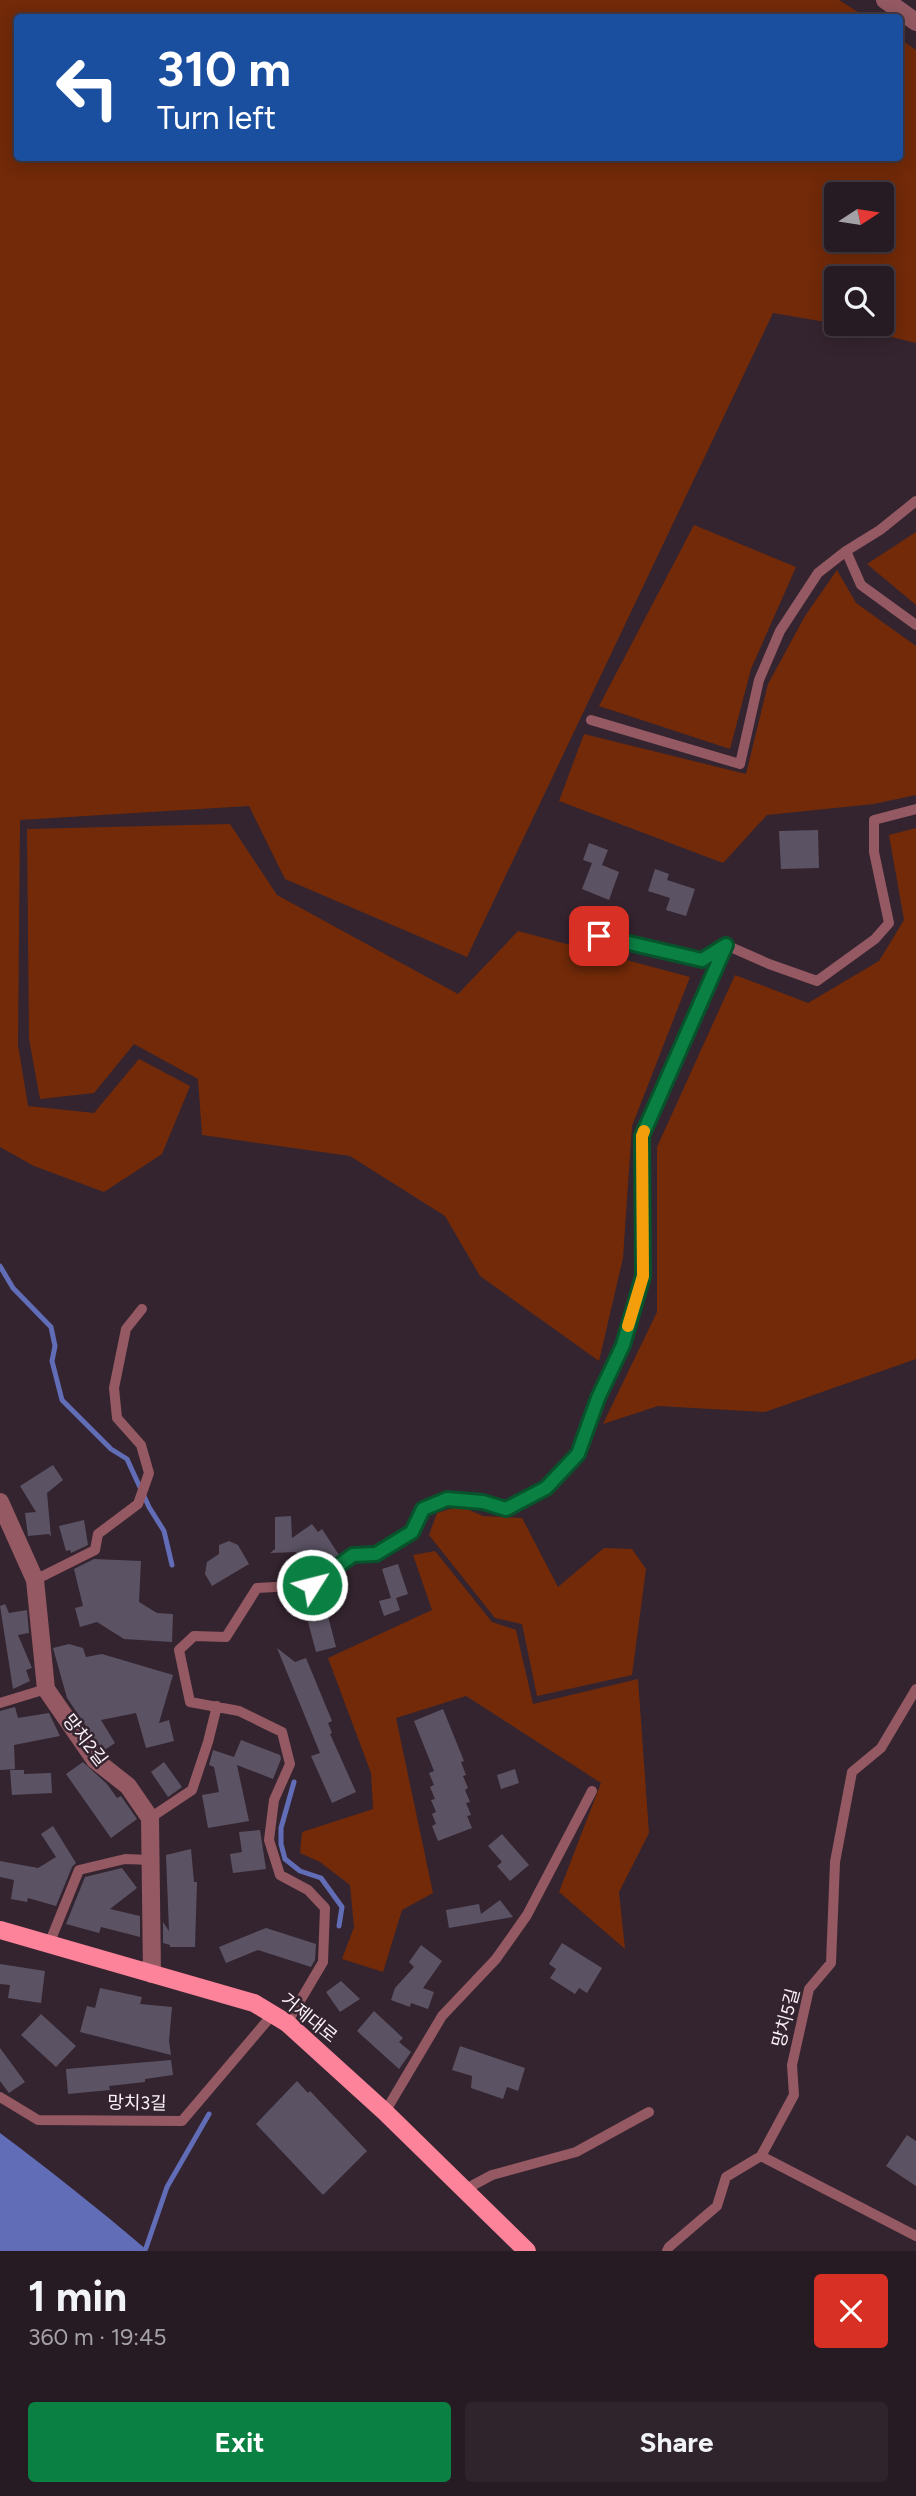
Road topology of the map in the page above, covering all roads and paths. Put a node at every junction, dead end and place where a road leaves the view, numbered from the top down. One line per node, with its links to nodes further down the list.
1 (885, 0): 2 (street)
2 (916, 22)
3 (916, 500): 4 (lane)
4 (846, 551): 5 (lane); 6 (lane)
5 (916, 625)
6 (590, 720)
7 (916, 809): 9 (lane)
8 (599, 936): 9 (lane)
9 (726, 945): 16 (lane)
10 (142, 1309): 12 (lane)
11 (0, 1502): 12 (street, 망치2길)
12 (35, 1580): 13 (street, 망치2길)
13 (46, 1689): 15 (lane); 18 (street, 망치2길)
14 (916, 1689): 27 (lane, 망치5길)
15 (0, 1703)
16 (216, 1706): 18 (lane); 23 (lane)
17 (592, 1791): 25 (lane)
18 (150, 1818): 19 (street)
19 (152, 1860): 21 (lane); 22 (street)
20 (0, 1930): 21 (main road, 거제대로)
21 (49, 1944): 22 (main road, 거제대로)
22 (152, 1974): 23 (main road, 거제대로)
23 (280, 2018): 24 (lane, 망치3길); 25 (main road, 거제대로)
24 (0, 2097)
25 (385, 2112): 28 (main road, 거제대로)
26 (649, 2112): 28 (lane)
27 (761, 2156): 29 (lane); 31 (lane)
28 (464, 2190): 30 (main road, 거제대로)
29 (916, 2236)
30 (527, 2251)
31 (667, 2251)

